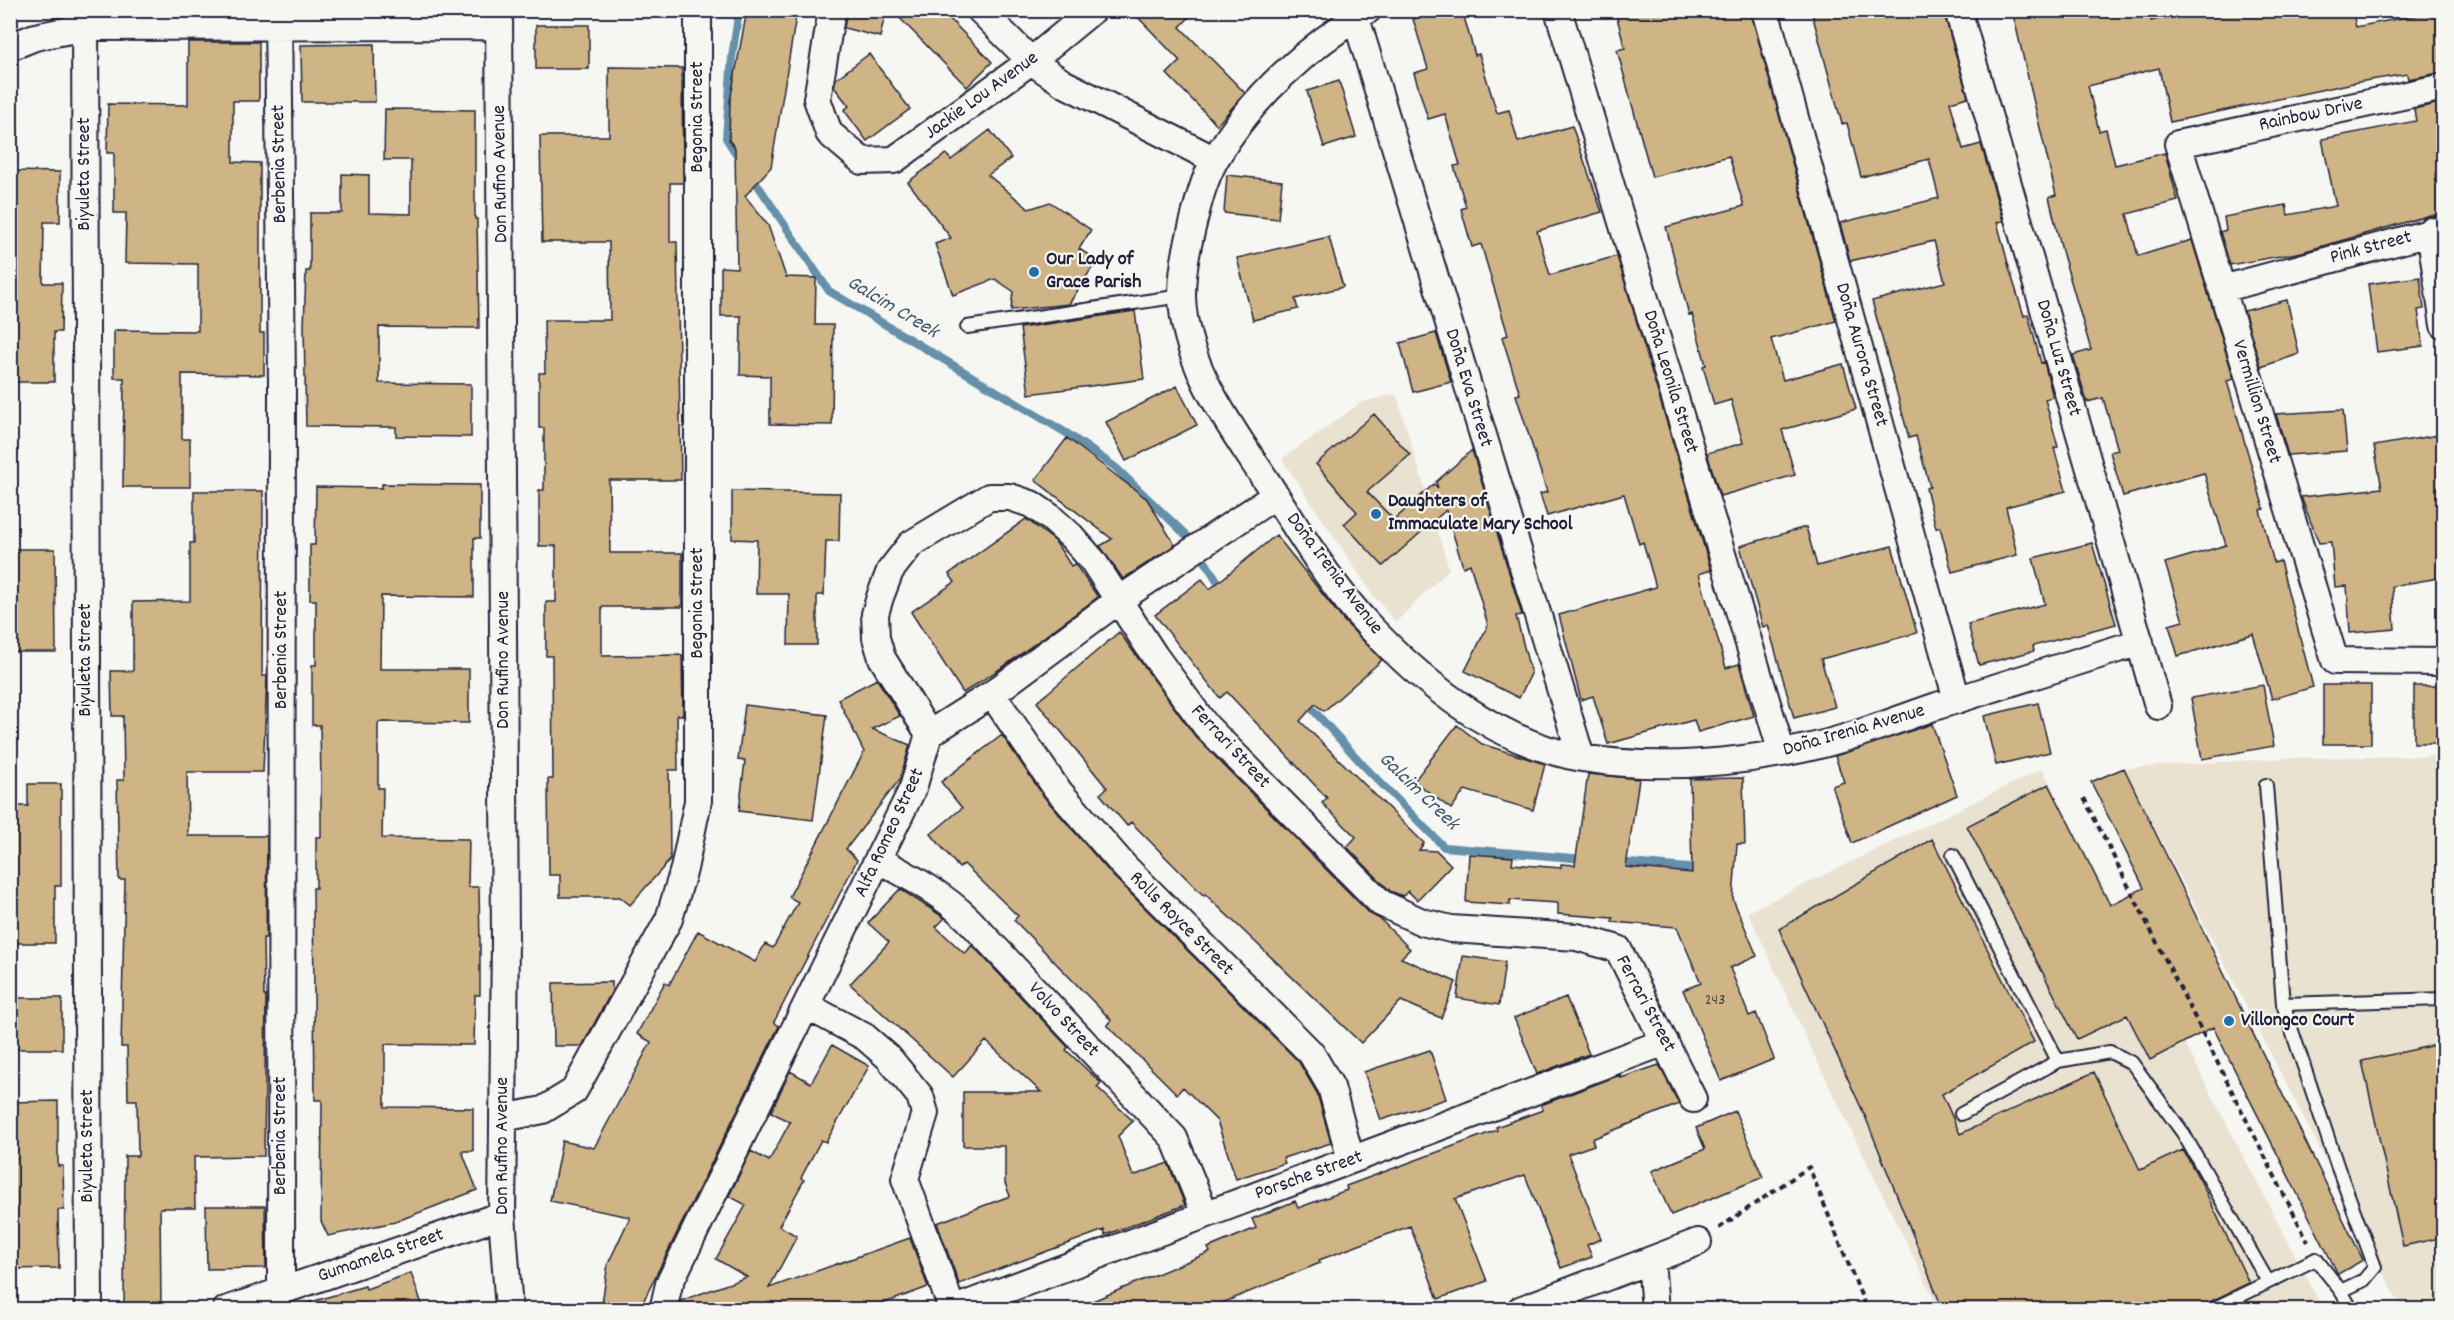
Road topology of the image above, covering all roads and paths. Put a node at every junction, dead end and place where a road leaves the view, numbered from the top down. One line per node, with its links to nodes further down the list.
1 (698, 10): 43 (street, Begonia Street)
2 (832, 10): 13 (street, Jackie Lou Avenue)
3 (980, 10): 13 (street)
4 (1092, 10): 13 (street, Jackie Lou Avenue)
5 (1558, 10): 30 (street, Doña Leonila Street)
6 (1765, 10): 27 (street, Doña Aurora Street)
7 (1958, 10): 24 (street, Doña Luz Street)
8 (1362, 14): 16 (street, Doña Irenia Avenue); 31 (street, Doña Eva Street)
9 (499, 18): 11 (street); 43 (street, Don Rufino Avenue)
10 (85, 19): 11 (street); 12 (street); 54 (street, Biyuleta Street)
11 (278, 19): 51 (street, Berbenia Street)
12 (10, 47)
13 (1031, 61): 16 (street)
14 (2444, 87): 15 (street, Rainbow Drive)
15 (2178, 144): 18 (street, Vermillion Street)
16 (1215, 160): 19 (street, Doña Irenia Avenue)
17 (2437, 230): 18 (street, Pink Street); 20 (street, Pink Street)
18 (2222, 289): 25 (street, Vermillion Street)
19 (1182, 296): 21 (lane); 22 (street, Doña Irenia Avenue)
20 (2444, 325)
21 (967, 327)
22 (1276, 495): 23 (street); 31 (street, Doña Irenia Avenue)
23 (1119, 600): 26 (street); 29 (street, Ferrari Street); 39 (street, Ferrari Street)
24 (2140, 642): 27 (street, Doña Irenia Avenue); 28 (street, Doña Luz Street)
25 (2444, 662)
26 (992, 694): 29 (street); 44 (street, Rolls Royce Street)
27 (1958, 700): 30 (street, Doña Irenia Avenue)
28 (2158, 706)
29 (929, 734): 35 (street, Alfa Romeo Street)
30 (1782, 753): 31 (street, Doña Irenia Avenue)
31 (1581, 758)
32 (2266, 785): 37 (lane)
33 (2084, 798): 48 (path)
34 (1953, 855): 40 (lane)
35 (879, 861): 38 (street, Alfa Romeo Street); 45 (street, Volvo Street)
36 (2444, 999): 37 (lane)
37 (2283, 1004): 52 (lane)
38 (807, 1006): 53 (street); 57 (street, Alfa Romeo Street)
39 (1665, 1042): 41 (street, Ferrari Street); 44 (street, Porsche Street)
40 (2058, 1061): 42 (lane); 50 (lane)
41 (1693, 1099)
42 (1961, 1114)
43 (503, 1118): 46 (street, Don Rufino Avenue)
44 (1351, 1160): 45 (street, Porsche Street)
45 (1205, 1214): 53 (street, Porsche Street)
46 (501, 1215): 51 (street, Gumamela Street); 56 (street, Don Rufino Avenue)
47 (1698, 1242): 49 (street); 60 (path)
48 (2316, 1259): 50 (lane); 52 (lane)
49 (1651, 1260): 58 (street); 59 (street)
50 (2267, 1280): 61 (lane)
51 (280, 1290): 55 (street, Gumamela Street)
52 (2342, 1291): 62 (lane)
53 (952, 1309)
54 (89, 1310)
55 (226, 1310)
56 (510, 1310)
57 (663, 1310)
58 (1520, 1310)
59 (1654, 1310)
60 (1867, 1310)
61 (2211, 1310)
62 (2352, 1310)

